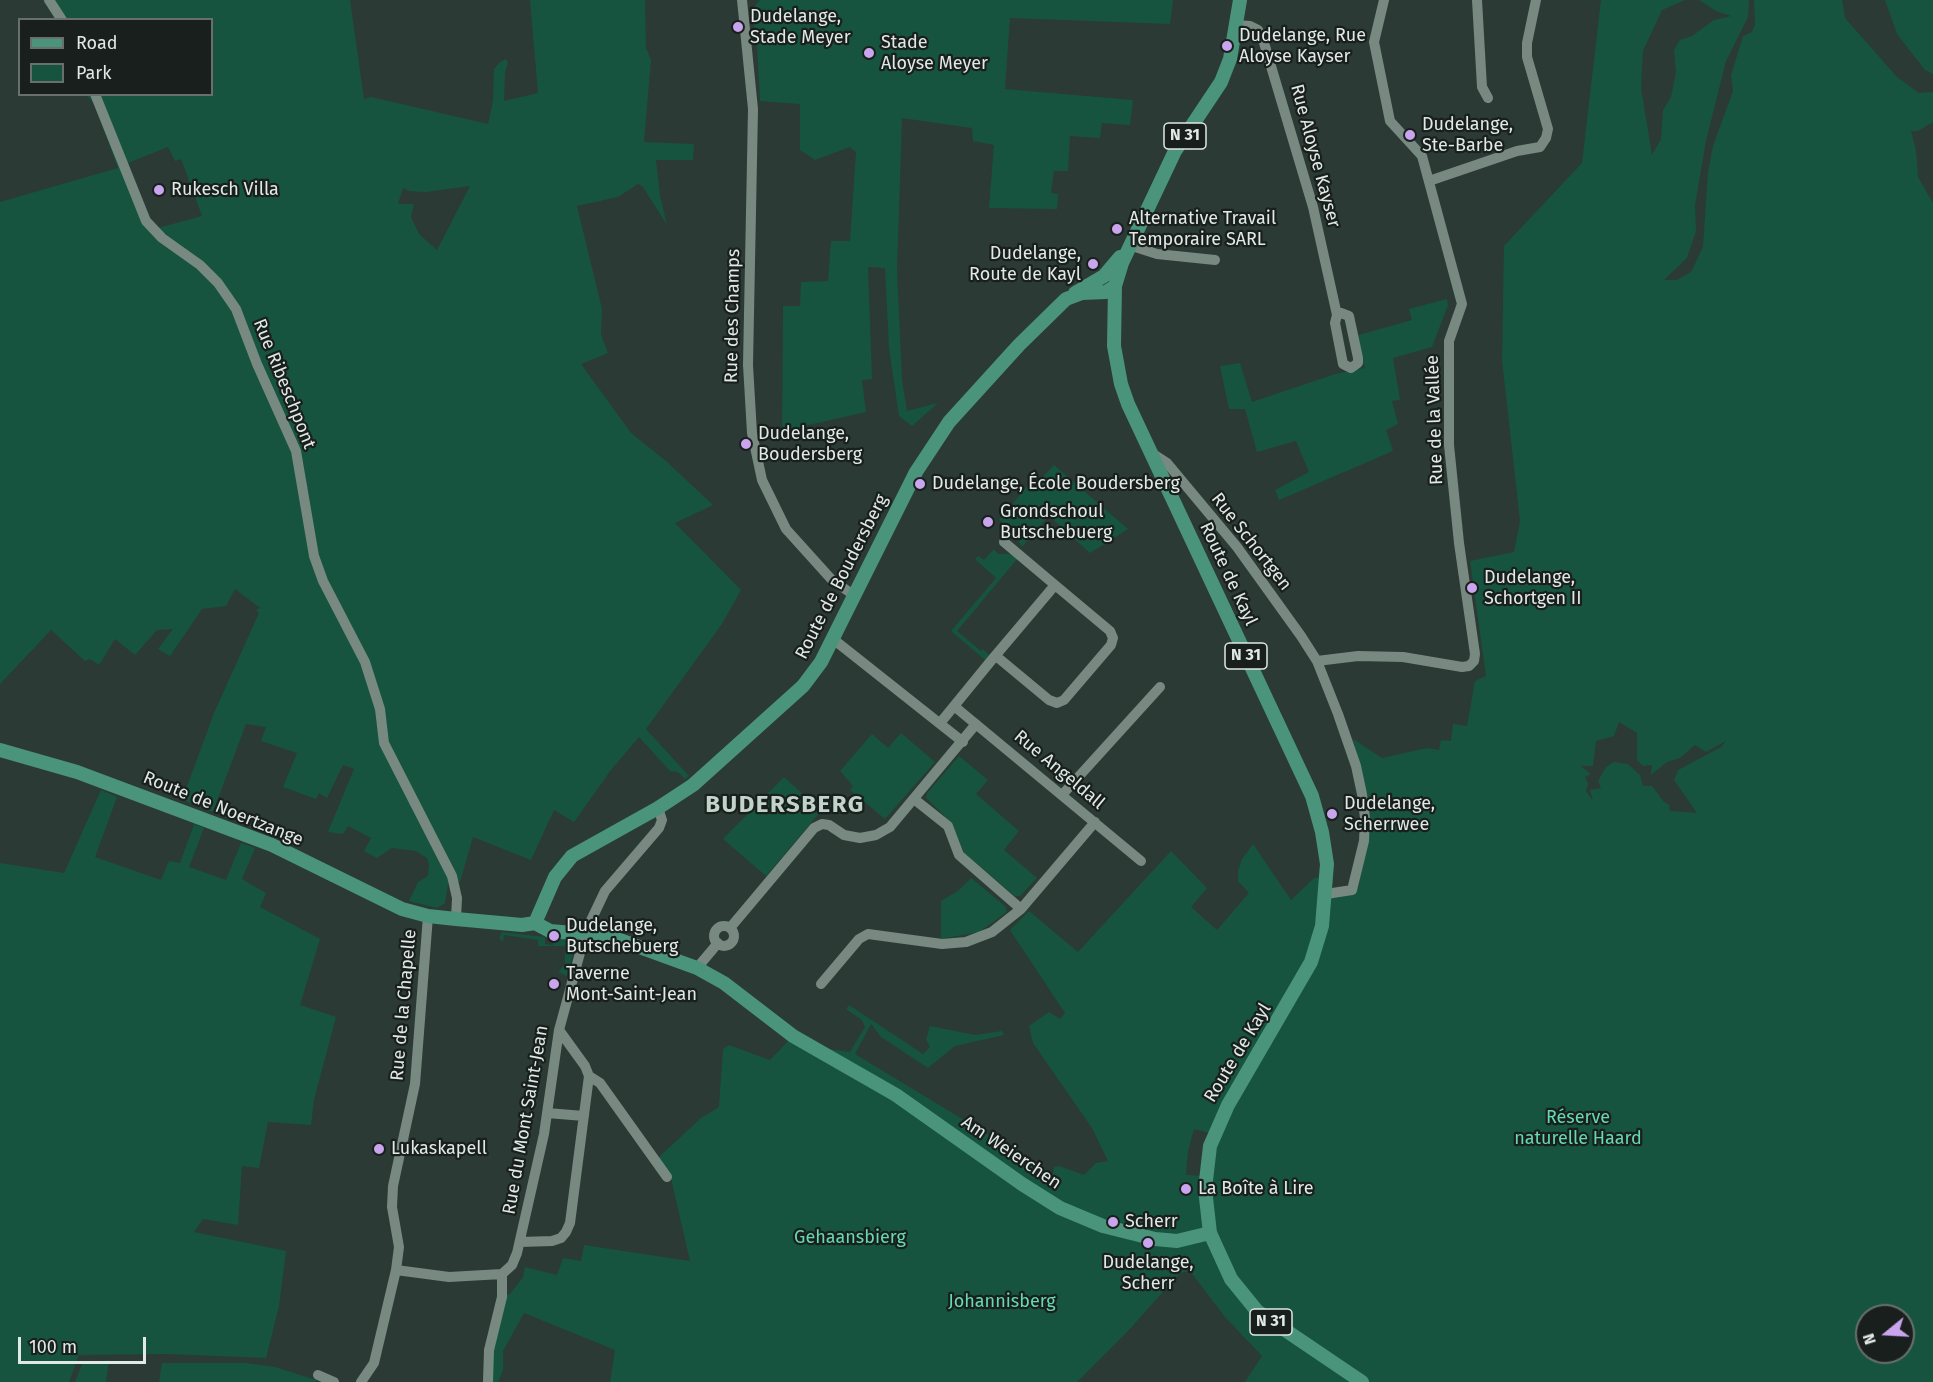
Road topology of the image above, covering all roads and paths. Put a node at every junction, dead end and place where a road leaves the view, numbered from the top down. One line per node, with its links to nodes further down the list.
1 (49, 0): 8 (street)
2 (742, 0): 23 (street, Rue des Champs)
3 (1240, 0): 10 (main road, Route de Kayl / N 31)
4 (1376, 0): 9 (street, Rue de la Vallée)
5 (1384, 0): 9 (street, Rue de la Vallée)
6 (1477, 0): 12 (street)
7 (1536, 0): 13 (street)
8 (61, 18)
9 (1379, 18): 13 (street, Rue de la Vallée)
10 (1236, 25): 14 (main road, Route de Kayl / N 31); 19 (street, Rue Aloyse Kayser)
11 (96, 96): 41 (street, Rue Ribeschpont)
12 (1488, 98)
13 (1429, 181): 26 (street, Rue de la Vallée)
14 (1129, 245): 15 (street); 16 (main road, Route de Boudersberg); 17 (main road, Route de Kayl / N 31)
15 (1215, 260)
16 (1102, 277): 17 (main road); 18 (main road, Route de Boudersberg)
17 (1115, 286): 18 (main road); 20 (main road, Route de Kayl / N 31)
18 (1066, 299): 23 (main road, Route de Boudersberg)
19 (1337, 315)
20 (1150, 452): 26 (street, Rue Schortgen); 38 (main road, Route de Kayl / N 31)
21 (1004, 542): 22 (street)
22 (1055, 585): 25 (street); 25 (street)
23 (855, 596): 24 (main road, Route de Boudersberg)
24 (833, 639): 29 (street); 35 (main road, Route de Boudersberg)
25 (996, 656): 28 (street)
26 (1317, 661): 38 (street, Rue Schortgen)
27 (1160, 687): 33 (street)
28 (954, 706): 29 (street); 30 (street, Rue Angeldall)
29 (940, 723): 31 (street)
30 (976, 724): 31 (street); 33 (street, Rue Angeldall)
31 (963, 741): 34 (street)
32 (0, 750): 40 (main road, Route de Noertzange)
33 (1062, 795): 36 (street, Rue Angeldall)
34 (914, 799): 39 (street); 44 (street)
35 (658, 808): 42 (main road, Route de Boudersberg); 43 (street, Rue du Mont Saint-Jean)
36 (1095, 822): 37 (street, Rue Angeldall); 39 (street)
37 (1141, 861)
38 (1326, 894): 51 (main road, Route de Kayl / N 31)
39 (1021, 909): 45 (street)
40 (428, 916): 41 (main road, Route de Noertzange); 53 (street, Rue de la Chapelle)
41 (456, 920): 42 (main road, Route de Noertzange)
42 (537, 920): 43 (main road, Route de Noertzange)
43 (586, 931): 44 (main road); 46 (street, Rue du Mont Saint-Jean)
44 (697, 968): 51 (main road, Am Weierchen)
45 (821, 984)
46 (559, 1030): 47 (street); 48 (street, Rue du Mont Saint-Jean)
47 (589, 1077): 49 (street); 50 (street)
48 (547, 1113): 49 (street); 52 (street, Rue du Mont Saint-Jean)
49 (584, 1116): 52 (street)
50 (667, 1177)
51 (1210, 1233): 59 (main road, N 31)
52 (520, 1242): 54 (street, Rue du Mont Saint-Jean)
53 (396, 1270): 54 (street); 56 (street, Rue de la Chapelle)
54 (502, 1274): 58 (street, Rue du Mont Saint-Jean)
55 (318, 1375): 57 (street)
56 (367, 1380)
57 (334, 1382)
58 (488, 1382)
59 (1362, 1382)

